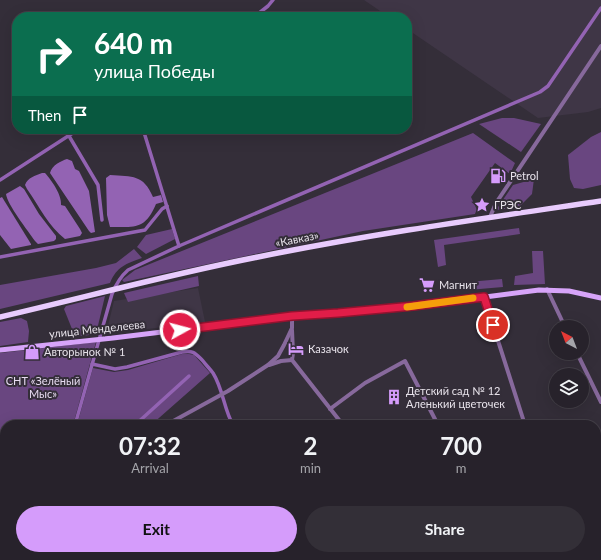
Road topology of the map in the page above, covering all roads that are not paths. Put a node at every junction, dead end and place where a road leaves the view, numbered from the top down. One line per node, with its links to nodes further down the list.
1 (601, 46): 3 (street)
2 (601, 201): 3 (highway, «Кавказ»)
3 (490, 217): 8 (highway, «Кавказ»)
4 (547, 290): 5 (main road, улица Менделеева); 6 (main road, улица Менделеева); 9 (street)
5 (484, 297): 7 (main road, улица Менделеева); 20 (street)
6 (601, 298)
7 (292, 316): 10 (street); 11 (main road, улица Менделеева)
8 (0, 317)
9 (562, 320)
10 (292, 328): 12 (street); 14 (street)
11 (0, 350)
12 (292, 360): 14 (street); 16 (street)
13 (580, 360): 15 (street)
14 (268, 365): 17 (street)
15 (601, 402)
16 (330, 409): 18 (street); 19 (street)
17 (175, 420)
18 (339, 420)
19 (435, 420)
20 (523, 420)

